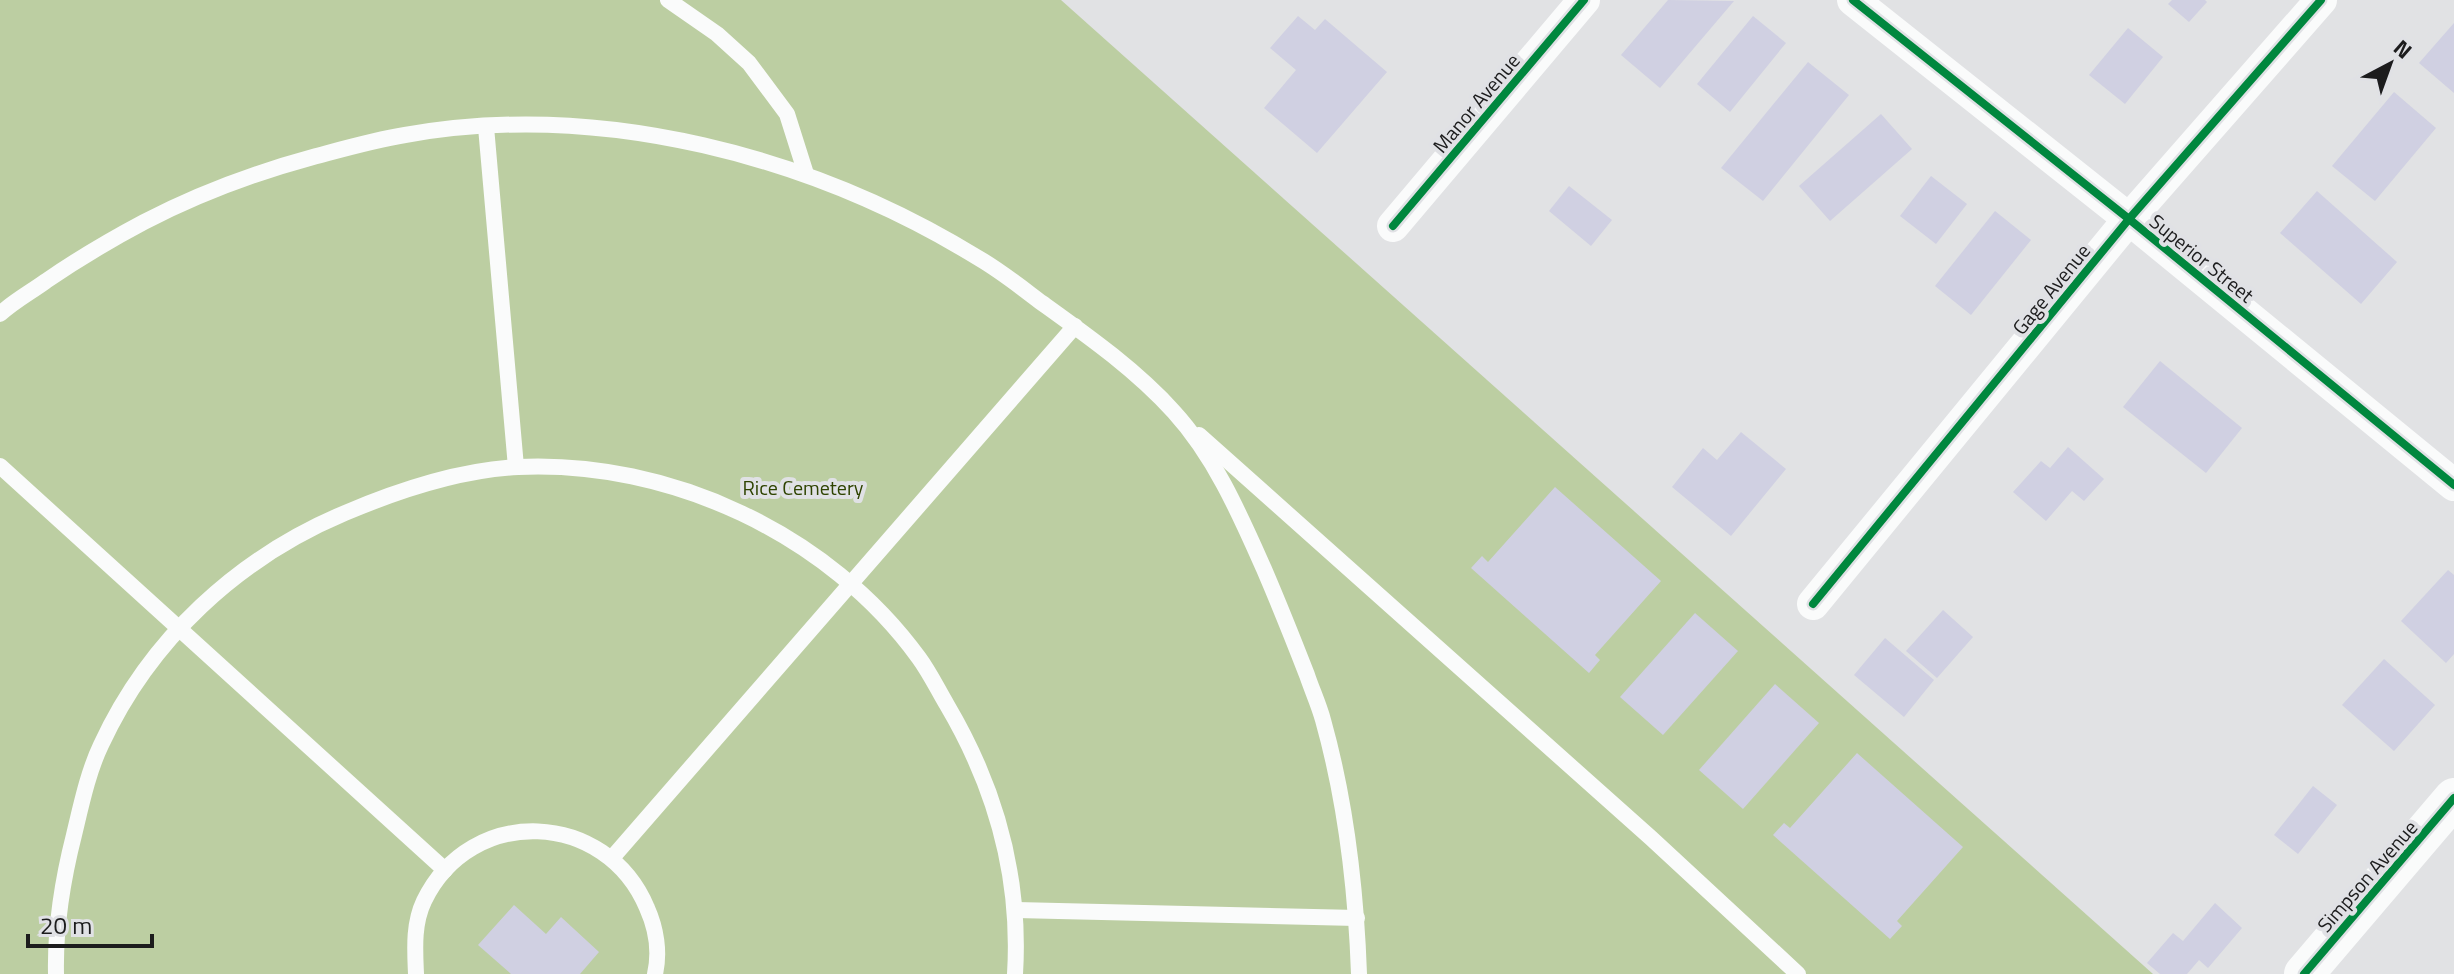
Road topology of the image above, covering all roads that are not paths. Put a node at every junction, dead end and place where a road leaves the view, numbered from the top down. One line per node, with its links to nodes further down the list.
1 (668, 0): 5 (lane)
2 (1584, 0): 9 (street, Manor Avenue)
3 (1853, 0): 8 (street, Superior Street)
4 (2321, 0): 8 (street, Gage Avenue)
5 (685, 5): 7 (lane)
6 (486, 127): 7 (lane); 10 (lane); 14 (lane)
7 (806, 174): 11 (lane)
8 (2129, 219): 15 (street, Superior Street); 17 (street, Gage Avenue)
9 (1393, 226)
10 (0, 314)
11 (1075, 326): 12 (lane); 16 (lane)
12 (1177, 415): 23 (lane); 29 (lane)
13 (0, 466): 18 (lane)
14 (516, 467): 16 (lane); 18 (lane)
15 (2454, 485)
16 (851, 584): 20 (lane); 22 (lane)
17 (1813, 604)
18 (177, 628): 21 (lane); 24 (lane)
19 (2454, 798): 30 (street, Simpson Avenue)
20 (612, 858): 21 (lane); 26 (lane)
21 (445, 870): 25 (lane)
22 (1016, 910): 23 (lane); 27 (lane)
23 (1357, 918): 28 (lane)
24 (56, 974)
25 (416, 974)
26 (655, 974)
27 (1015, 974)
28 (1359, 974)
29 (1798, 974)
30 (2304, 974)

